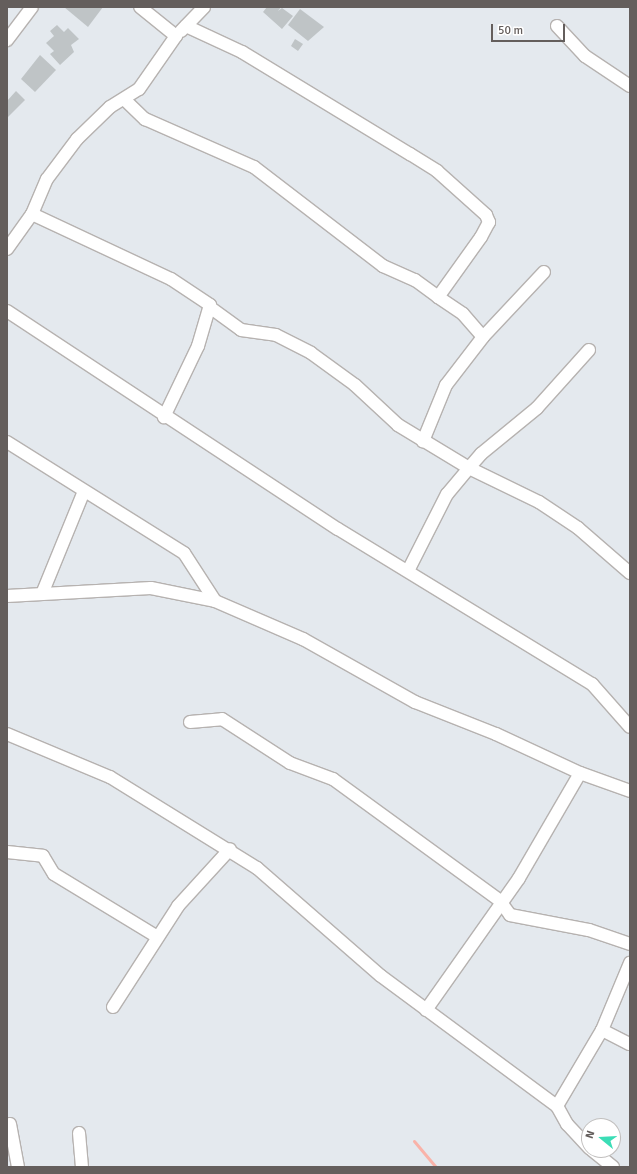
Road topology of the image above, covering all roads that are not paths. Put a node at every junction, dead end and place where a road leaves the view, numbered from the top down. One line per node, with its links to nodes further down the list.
1 (32, 7): 7 (street)
2 (140, 7): 6 (street)
3 (204, 7): 4 (street)
4 (186, 26): 6 (street); 13 (street)
5 (557, 26): 8 (street)
6 (176, 36): 9 (street)
7 (7, 40)
8 (630, 86)
9 (126, 100): 10 (street); 13 (street)
10 (32, 214): 11 (street); 14 (street)
11 (7, 249)
12 (544, 272): 16 (street)
13 (438, 297): 16 (street)
14 (211, 308): 18 (street); 20 (street)
15 (7, 311): 18 (street)
16 (483, 337): 20 (street)
17 (589, 350): 21 (street)
18 (164, 417): 23 (street)
19 (7, 442): 22 (street)
20 (423, 442): 21 (street)
21 (469, 468): 23 (street); 24 (street)
22 (84, 491): 25 (street); 27 (street)
23 (408, 571): 29 (street)
24 (630, 574)
25 (42, 594): 26 (street); 27 (street)
26 (7, 596)
27 (214, 601): 31 (street)
28 (190, 722): 35 (street)
29 (630, 727)
30 (7, 734): 33 (street)
31 (580, 773): 32 (street); 35 (street)
32 (630, 791)
33 (230, 849): 36 (street); 40 (street)
34 (7, 852): 36 (street)
35 (500, 901): 37 (street); 40 (street)
36 (156, 936): 39 (street)
37 (630, 944)
38 (630, 963): 41 (street)
39 (113, 1007)
40 (426, 1010): 43 (street)
41 (602, 1030): 42 (street); 43 (street)
42 (630, 1044)
43 (557, 1106): 46 (street)
44 (10, 1124): 48 (street)
45 (79, 1133): 49 (street)
46 (581, 1139)
47 (602, 1158): 50 (street)
48 (18, 1167)
49 (82, 1167)
50 (613, 1167)

